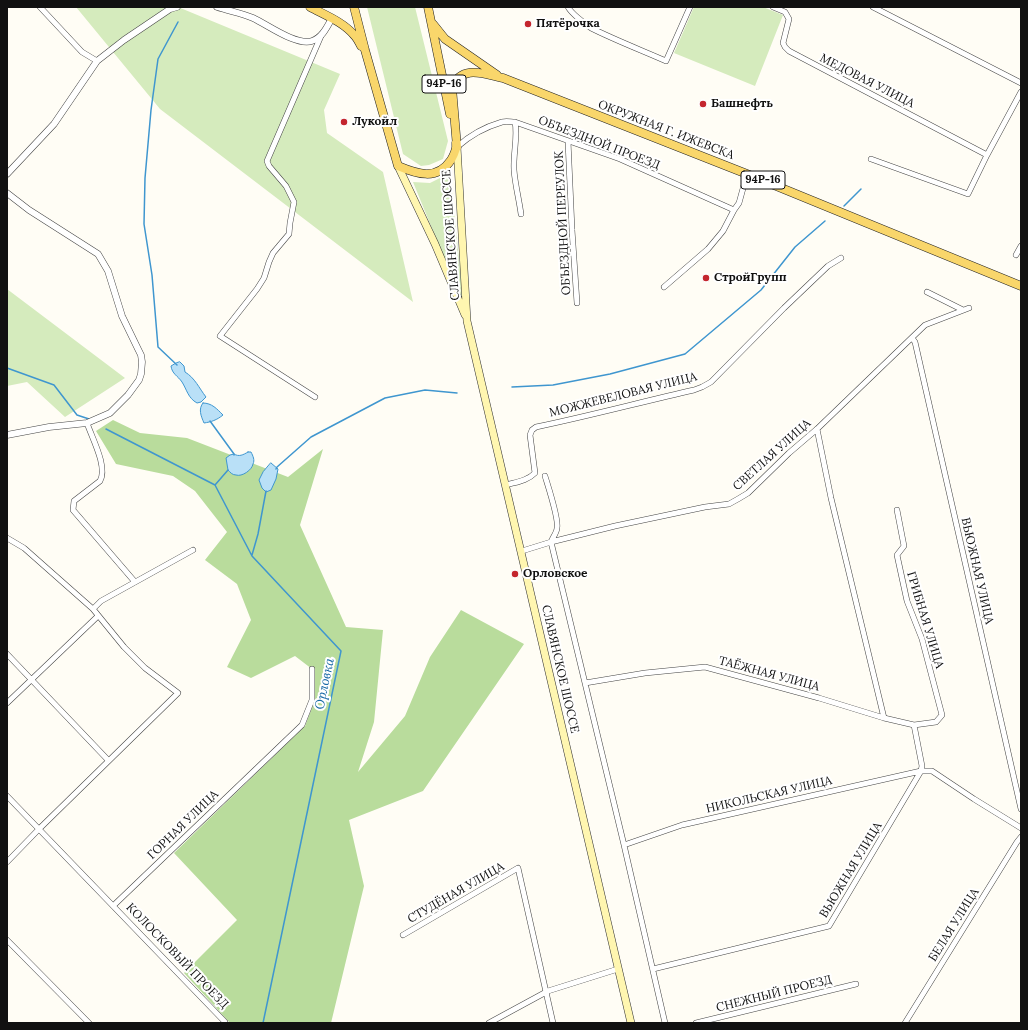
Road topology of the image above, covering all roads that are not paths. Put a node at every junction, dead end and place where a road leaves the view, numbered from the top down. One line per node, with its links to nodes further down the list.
1 (40, 7): 15 (street)
2 (177, 7): 15 (street)
3 (217, 7): 13 (street)
4 (310, 7): 11 (main road)
5 (354, 7): 14 (main road)
6 (428, 7): 12 (main road, 94Р-16)
7 (568, 7): 8 (street)
8 (690, 7)
9 (773, 7): 22 (street, МЕДОВАЯ УЛИЦА)
10 (873, 7): 17 (street)
11 (332, 18): 13 (street); 14 (main road)
12 (432, 22): 16 (main road, ОКРУЖНАЯ Г. ИЖЕВСКА / 94Р-16); 21 (main road, 94Р-16)
13 (321, 36): 39 (street)
14 (365, 50): 24 (main road)
15 (97, 61): 25 (street)
16 (503, 78): 21 (main road, ОКРУЖНАЯ Г. ИЖЕВСКА / 94Р-16); 26 (main road, ОКРУЖНАЯ Г. ИЖЕВСКА / 94Р-16)
17 (1021, 83)
18 (1021, 92): 22 (street)
19 (515, 122): 20 (street, ОБЪЕЗДНОЙ ПРОЕЗД); 21 (street, ОБЪЕЗДНОЙ ПРОЕЗД); 29 (street)
20 (568, 141): 28 (street, ОБЪЕЗДНОЙ ПРОЕЗД); 36 (street, ОБЪЕЗДНОЙ ПЕРЕУЛОК)
21 (457, 147): 24 (main road); 37 (main road, СЛАВЯНСКОЕ ШОССЕ)
22 (987, 155): 23 (street)
23 (871, 159)
24 (398, 166): 37 (main road, СЛАВЯНСКОЕ ШОССЕ)
25 (7, 174)
26 (747, 174): 28 (street); 33 (main road, ОКРУЖНАЯ Г. ИЖЕВСКА / 94Р-16)
27 (7, 193): 40 (street)
28 (734, 210): 34 (street)
29 (521, 214)
30 (1021, 246): 31 (street)
31 (1016, 255)
32 (841, 258): 44 (street, МОЖЖЕВЕЛОВАЯ УЛИЦА)
33 (1021, 286)
34 (664, 287)
35 (927, 292): 38 (street, СВЕТЛАЯ УЛИЦА)
36 (577, 303)
37 (468, 321): 44 (main road, СЛАВЯНСКОЕ ШОССЕ)
38 (912, 338): 41 (street, СВЕТЛАЯ УЛИЦА); 64 (street, ВЬЮЖНАЯ УЛИЦА)
39 (315, 397)
40 (87, 423): 42 (street); 50 (street)
41 (817, 429): 47 (street, СВЕТЛАЯ УЛИЦА); 59 (street)
42 (7, 435)
43 (546, 476): 47 (street)
44 (506, 485): 49 (main road, СЛАВЯНСКОЕ ШОССЕ)
45 (897, 510): 58 (street, ГРИБНАЯ УЛИЦА)
46 (7, 538): 51 (street)
47 (551, 542): 49 (street, СВЕТЛАЯ УЛИЦА); 56 (street)
48 (193, 550): 50 (street)
49 (522, 551): 73 (main road, СЛАВЯНСКОЕ ШОССЕ)
50 (135, 582): 51 (street)
51 (93, 609): 52 (street)
52 (98, 616): 55 (street); 61 (street)
53 (7, 654): 55 (street)
54 (312, 669): 70 (street, ГОРНАЯ УЛИЦА)
55 (31, 680): 57 (street); 61 (street)
56 (585, 683): 59 (street, ТАЁЖНАЯ УЛИЦА); 68 (street)
57 (7, 703)
58 (942, 715): 60 (street, ТАЁЖНАЯ УЛИЦА)
59 (884, 718): 60 (street, ТАЁЖНАЯ УЛИЦА)
60 (914, 725): 62 (street)
61 (108, 760): 66 (street)
62 (921, 771): 65 (street); 68 (street, НИКОЛЬСКАЯ УЛИЦА); 74 (street, ВЬЮЖНАЯ УЛИЦА)
63 (7, 796): 66 (street)
64 (1021, 809)
65 (1021, 828)
66 (39, 829): 69 (street); 70 (street)
67 (1021, 837): 84 (street, БЕЛАЯ УЛИЦА)
68 (624, 845): 74 (street)
69 (7, 862)
70 (113, 906): 77 (street, КОЛОСКОВЫЙ ПРОЕЗД)
71 (403, 935): 76 (street, СТУДЁНАЯ УЛИЦА)
72 (7, 940): 78 (street)
73 (618, 969): 76 (street); 81 (main road, СЛАВЯНСКОЕ ШОССЕ)
74 (653, 969): 82 (street)
75 (856, 984): 83 (street, СНЕЖНЫЙ ПРОЕЗД)
76 (546, 992): 79 (street); 80 (street)
77 (225, 1022)
78 (88, 1023)
79 (489, 1023)
80 (553, 1023)
81 (631, 1023)
82 (665, 1023)
83 (696, 1023)
84 (905, 1023)

